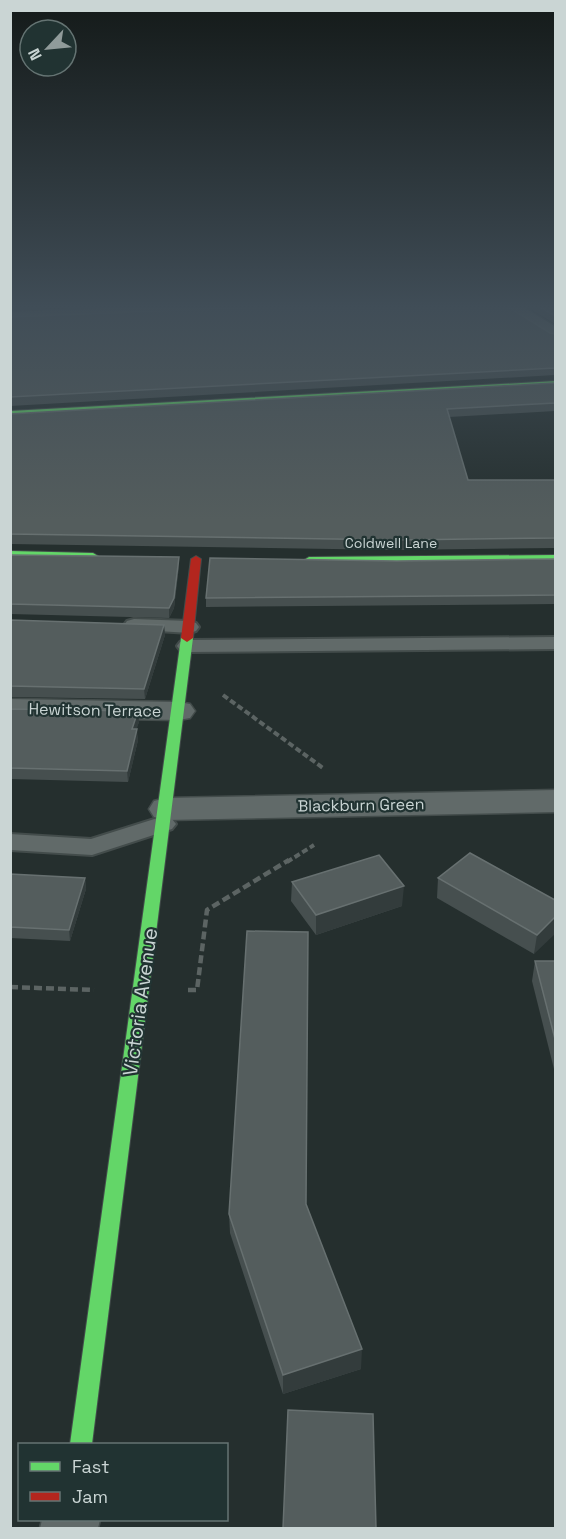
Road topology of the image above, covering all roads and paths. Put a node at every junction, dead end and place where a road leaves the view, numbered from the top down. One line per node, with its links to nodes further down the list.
1 (555, 383): 2 (street)
2 (10, 414)
3 (10, 554): 4 (street)
4 (102, 557)
5 (555, 558): 7 (street, Coldwell Lane)
6 (196, 559): 9 (street, Victoria Avenue)
7 (290, 560)
8 (118, 625): 9 (lane)
9 (188, 637): 10 (lane); 11 (street, Victoria Avenue)
10 (555, 643)
11 (180, 697): 12 (street, Hewitson Terrace); 14 (path); 15 (street, Victoria Avenue)
12 (10, 708)
13 (555, 801): 14 (street, Blackburn Green)
14 (342, 806): 15 (street, Blackburn Green); 18 (path)
15 (165, 817): 16 (lane); 18 (street, Victoria Avenue)
16 (10, 842)
17 (10, 987): 18 (path)
18 (141, 992): 19 (street, Victoria Avenue)
19 (81, 1443)

